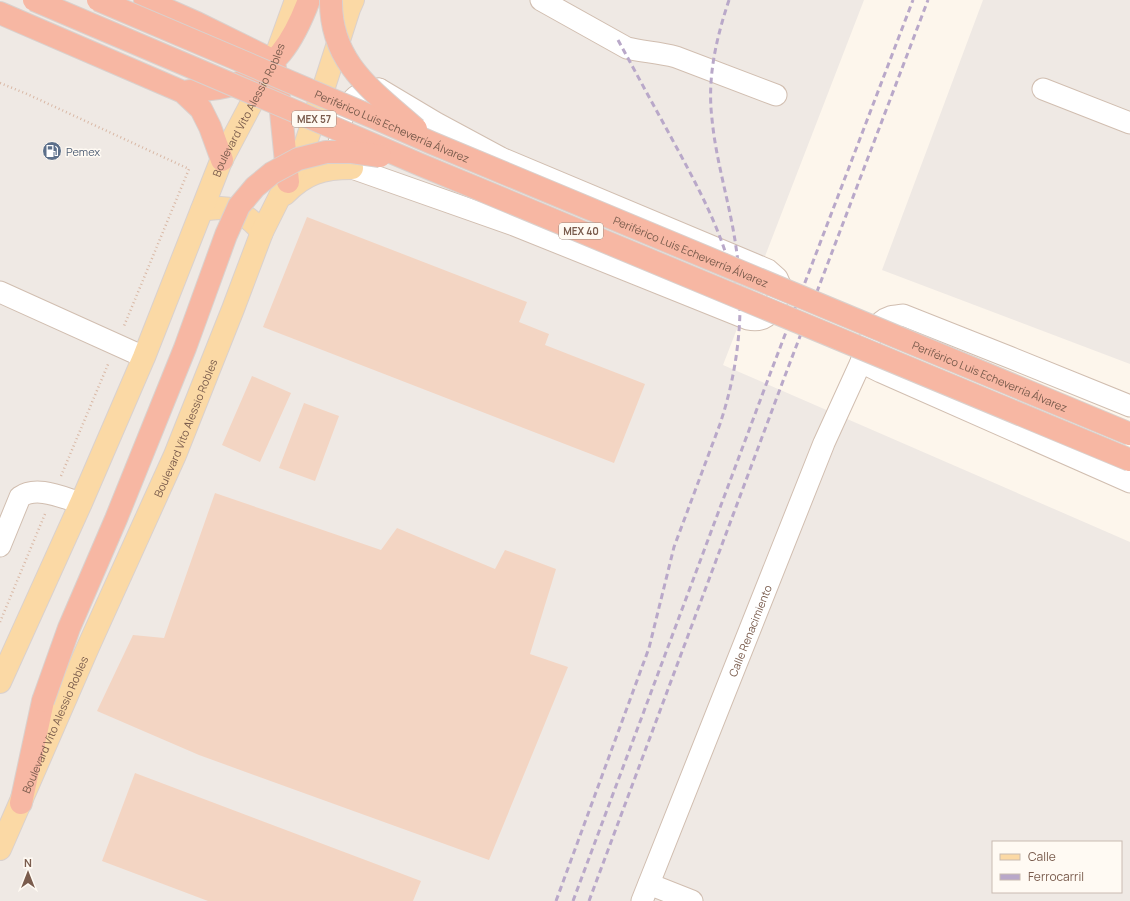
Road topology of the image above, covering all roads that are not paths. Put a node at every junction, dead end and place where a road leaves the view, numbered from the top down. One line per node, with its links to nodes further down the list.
1 (34, 0): 19 (highway, Periférico Luis Echeverría Álvarez / MEX 40, bridge)
2 (98, 0): 16 (highway, Periférico Luis Echeverría Álvarez / MEX 40, bridge)
3 (144, 0): 9 (highway)
4 (296, 0): 10 (main road, Boulevard Vito Alessio Robles)
5 (309, 0): 10 (highway)
6 (541, 0): 14 (street)
7 (344, 3): 11 (street); 16 (highway, bridge); 17 (main road, Boulevard Vito Alessio Robles / MEX 57)
8 (0, 13): 13 (highway)
9 (197, 23): 10 (highway); 13 (highway)
10 (274, 62): 13 (highway); 17 (main road); 18 (main road, Boulevard Vito Alessio Robles); 21 (highway)
11 (379, 89): 20 (street); 20 (street)
12 (1043, 89): 15 (street)
13 (182, 92): 18 (highway)
14 (776, 95)
15 (1130, 123)
16 (432, 144): 29 (highway, Periférico Luis Echeverría Álvarez / MEX 40, bridge)
17 (305, 146): 20 (street); 21 (main road, Boulevard Vito Alessio Robles / MEX 57)
18 (222, 160): 23 (main road, Boulevard Vito Alessio Robles)
19 (421, 165): 30 (highway, Periférico Luis Echeverría Álvarez / MEX 40, bridge); 35 (highway, bridge)
20 (352, 168): 22 (main road)
21 (288, 182): 22 (main road, Boulevard Vito Alessio Robles / MEX 57)
22 (277, 202): 24 (main road, Boulevard Vito Alessio Robles / MEX 57)
23 (202, 210): 24 (main road); 26 (main road, Boulevard Vito Alessio Robles)
24 (262, 232): 35 (main road, Boulevard Vito Alessio Robles)
25 (0, 292): 26 (street)
26 (144, 357): 32 (main road, Boulevard Vito Alessio Robles)
27 (861, 362): 28 (street, Calle Renacimiento); 31 (street); 38 (street, Calle Renacimiento)
28 (1130, 406)
29 (1130, 434)
30 (1130, 460)
31 (1130, 482)
32 (81, 503): 33 (street); 34 (main road, Boulevard Vito Alessio Robles)
33 (0, 546)
34 (0, 682)
35 (20, 802): 36 (main road, Boulevard Vito Alessio Robles)
36 (6, 820): 37 (main road, Boulevard Vito Alessio Robles)
37 (1, 846)
38 (646, 893): 39 (street)
39 (692, 901)

